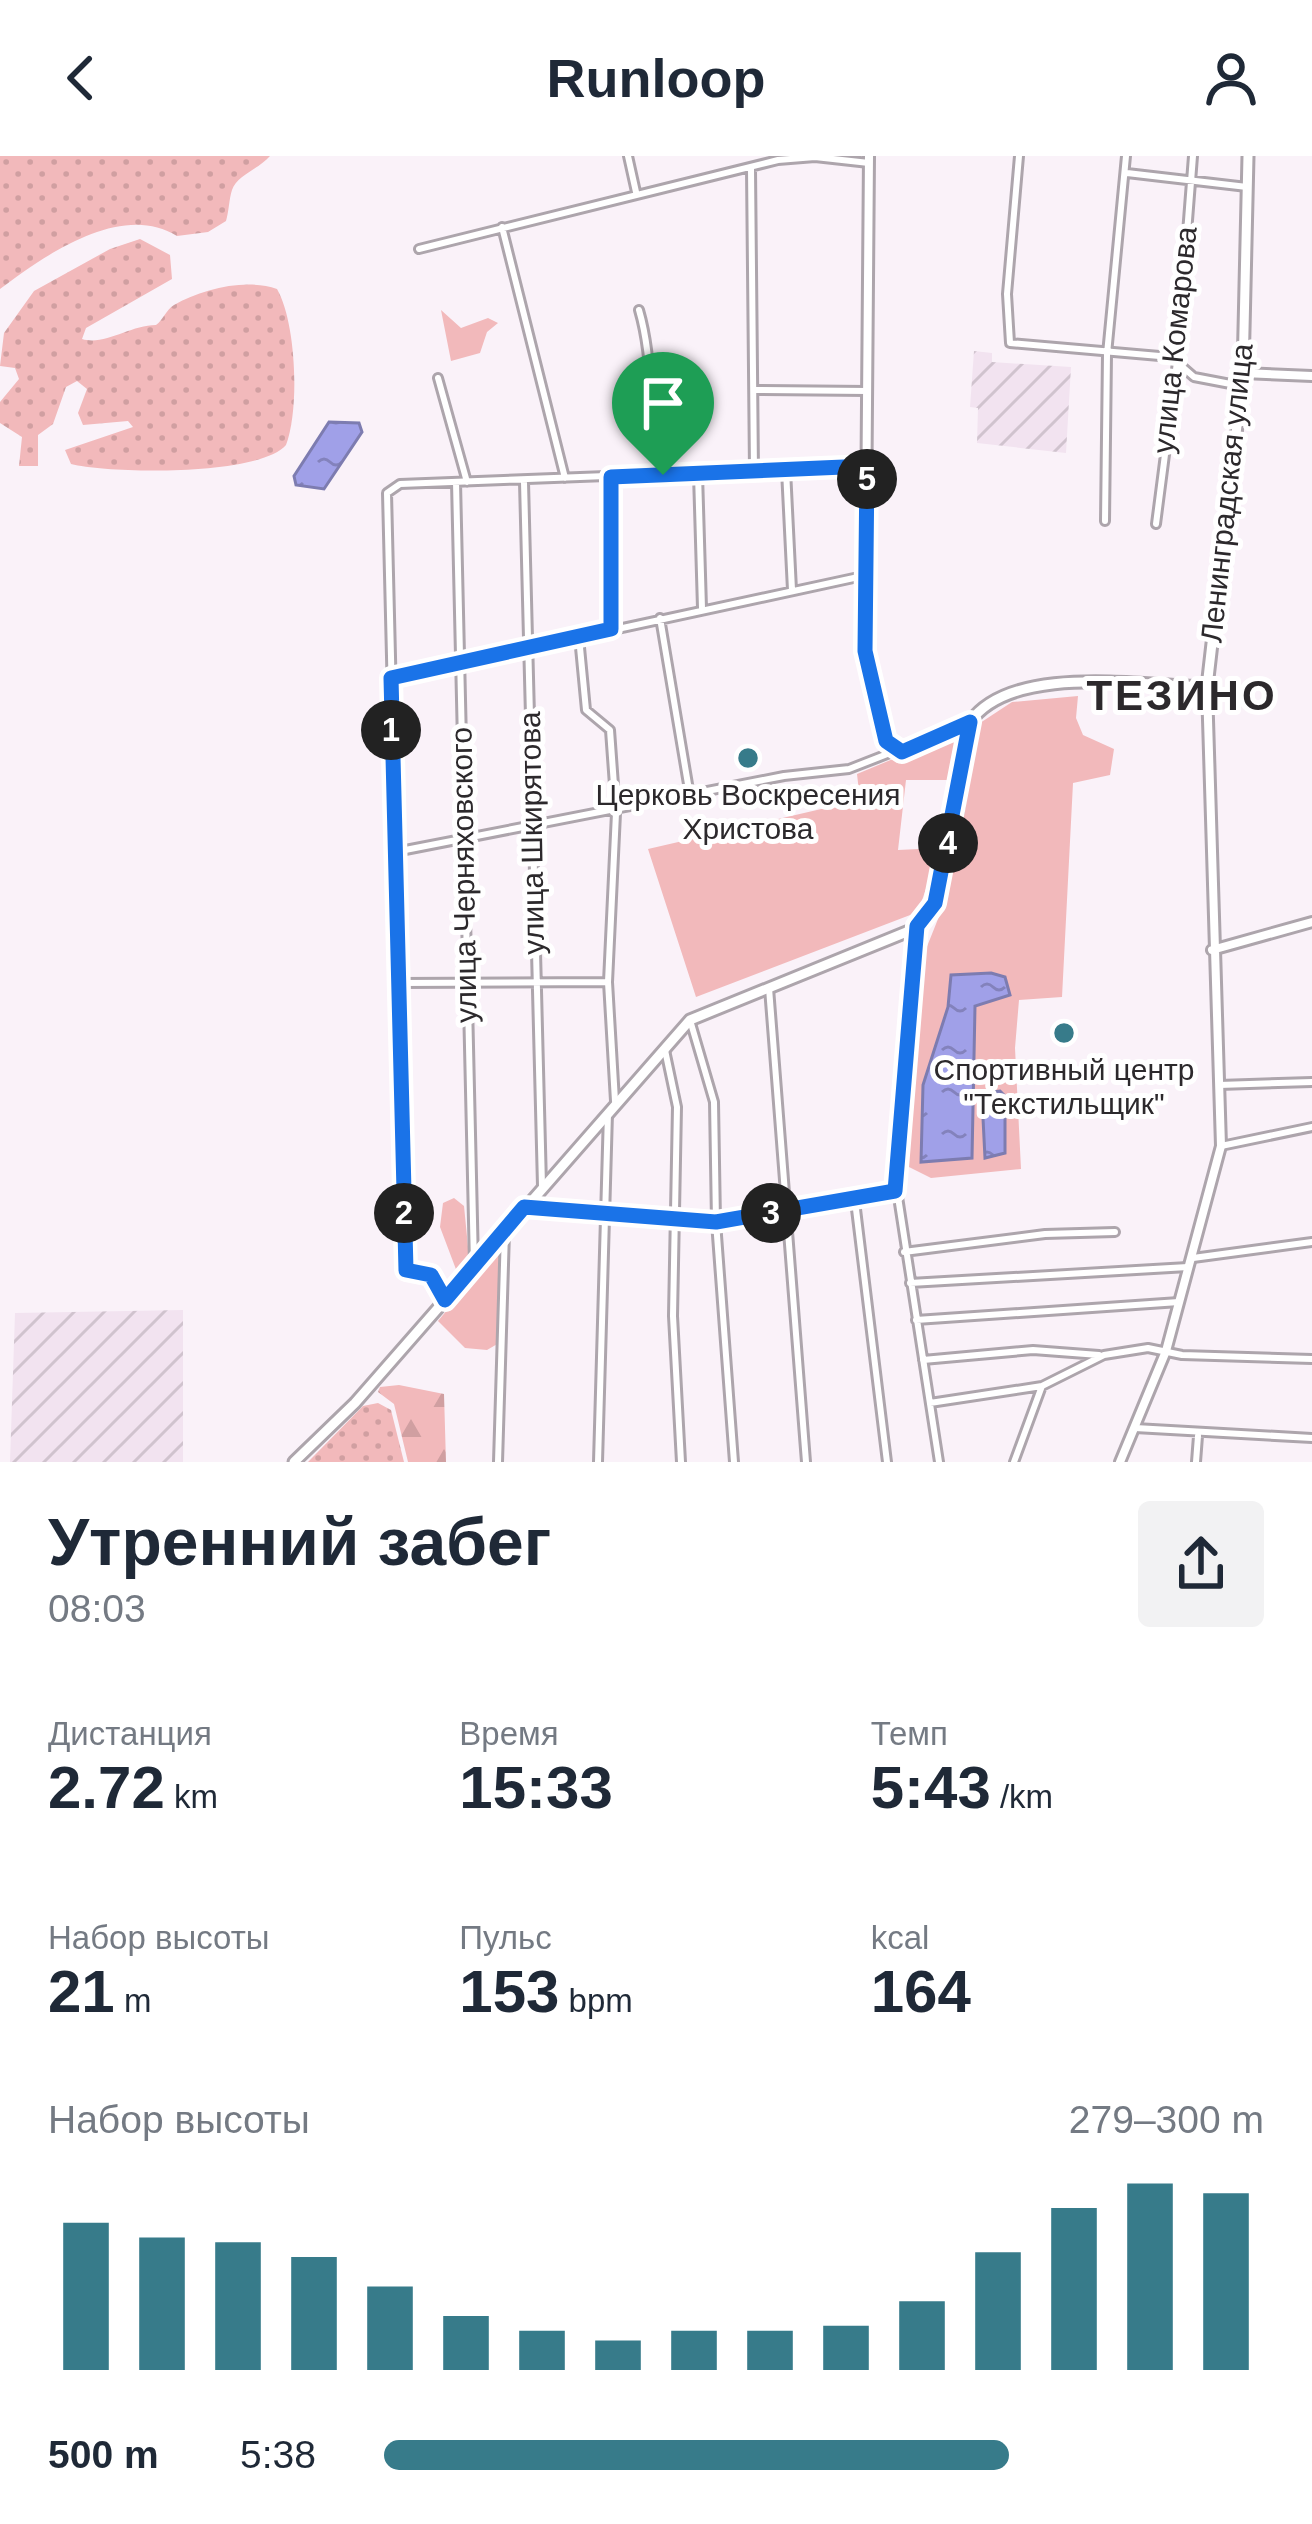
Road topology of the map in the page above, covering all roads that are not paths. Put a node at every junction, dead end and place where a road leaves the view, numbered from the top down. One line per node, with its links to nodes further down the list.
1 (628, 156): 11 (street)
2 (1019, 156): 15 (street)
3 (1126, 156): 8 (street)
4 (1193, 156): 9 (street, улица Комарова)
5 (1248, 156): 10 (main road, Ленинградская улица)
6 (869, 160): 7 (street); 22 (street)
7 (752, 167): 11 (street); 21 (street)
8 (1127, 173): 9 (street); 15 (street)
9 (1191, 180): 10 (street); 16 (street, улица Комарова)
10 (1247, 188): 17 (main road, Ленинградская улица)
11 (636, 192): 12 (street)
12 (502, 227): 13 (street); 29 (street)
13 (418, 249)
14 (639, 310): 27 (street)
15 (1107, 354): 16 (street); 33 (street)
16 (1177, 362): 20 (street); 34 (street, улица Комарова)
17 (1243, 373): 18 (street); 20 (main road, Ленинградская улица)
18 (1312, 376)
19 (438, 378): 32 (street)
20 (1241, 386): 44 (main road, Ленинградская улица)
21 (755, 390): 22 (street); 25 (street)
22 (868, 391): 23 (street)
23 (867, 466): 24 (street); 35 (street)
24 (786, 470): 25 (street); 36 (street)
25 (754, 472): 26 (street)
26 (698, 473): 27 (street); 37 (street)
27 (663, 475): 28 (street)
28 (611, 477): 29 (street); 39 (street)
29 (565, 478): 30 (street)
30 (524, 480): 32 (street); 41 (street, улица Шкирятова)
31 (456, 482): 32 (street); 42 (street, улица Черняховского); 43 (street)
32 (467, 482)
33 (1105, 521)
34 (1156, 524)
35 (863, 576): 36 (street); 46 (street)
36 (792, 590): 37 (street)
37 (702, 609): 38 (street)
38 (660, 618): 39 (street); 47 (street)
39 (611, 629): 40 (street)
40 (579, 638): 41 (street); 48 (street)
41 (528, 647): 42 (street); 49 (street, улица Шкирятова)
42 (460, 664): 43 (street); 50 (street, улица Черняховского)
43 (391, 678): 51 (street)
44 (1208, 687): 45 (main road); 54 (street, Ленинградская улица)
45 (970, 722): 46 (street); 53 (main road)
46 (896, 751): 47 (street)
47 (690, 796): 48 (street)
48 (616, 813): 49 (street); 57 (street)
49 (533, 829): 50 (street); 56 (street, улица Шкирятова)
50 (464, 841): 51 (street); 55 (street, улица Черняховского)
51 (394, 853): 58 (street)
52 (1312, 922): 54 (street)
53 (917, 926): 59 (main road); 68 (street)
54 (1212, 950): 63 (street, Ленинградская улица)
55 (467, 982): 56 (street); 58 (street); 80 (street, улица Черняховского)
56 (536, 982): 57 (street); 67 (street, улица Шкирятова)
57 (608, 982): 64 (street)
58 (399, 983): 82 (street)
59 (768, 985): 60 (main road); 71 (street)
60 (690, 1020): 61 (main road); 74 (street)
61 (664, 1047): 64 (main road); 73 (street)
62 (1312, 1082): 63 (street)
63 (1219, 1084): 66 (street, Ленинградская улица)
64 (611, 1105): 67 (main road); 72 (street)
65 (1312, 1127): 66 (street)
66 (1221, 1147): 79 (street, Ленинградская улица)
67 (542, 1186): 70 (main road)
68 (895, 1191): 69 (street); 78 (street)
69 (855, 1201): 71 (street); 100 (street)
70 (524, 1207): 72 (street); 75 (main road)
71 (788, 1210): 74 (street); 99 (street)
72 (608, 1213): 73 (street); 96 (street)
73 (674, 1220): 74 (street); 97 (street)
74 (716, 1222): 98 (street)
75 (505, 1229): 80 (main road); 95 (street)
76 (1115, 1232): 78 (street)
77 (1312, 1242): 79 (street)
78 (904, 1252): 81 (street)
79 (1191, 1263): 81 (street); 83 (street, Ленинградская улица)
80 (474, 1268): 82 (main road)
81 (910, 1283): 84 (street)
82 (445, 1300): 94 (main road)
83 (1180, 1303): 84 (street); 85 (street, Ленинградская улица)
84 (916, 1320): 88 (street)
85 (1166, 1351): 86 (street); 87 (street); 91 (street, Ленинградская улица)
86 (1104, 1355): 88 (street); 89 (street)
87 (1312, 1359)
88 (923, 1360): 90 (street)
89 (1042, 1385): 90 (street); 102 (street)
90 (930, 1403): 101 (street)
91 (1136, 1428): 92 (street); 103 (street, Ленинградская улица)
92 (1198, 1436): 93 (street); 104 (street)
93 (1312, 1438)
94 (294, 1462)
95 (498, 1462)
96 (598, 1462)
97 (681, 1462)
98 (734, 1462)
99 (806, 1462)
100 (887, 1462)
101 (939, 1462)
102 (1014, 1462)
103 (1120, 1462)
104 (1196, 1462)

